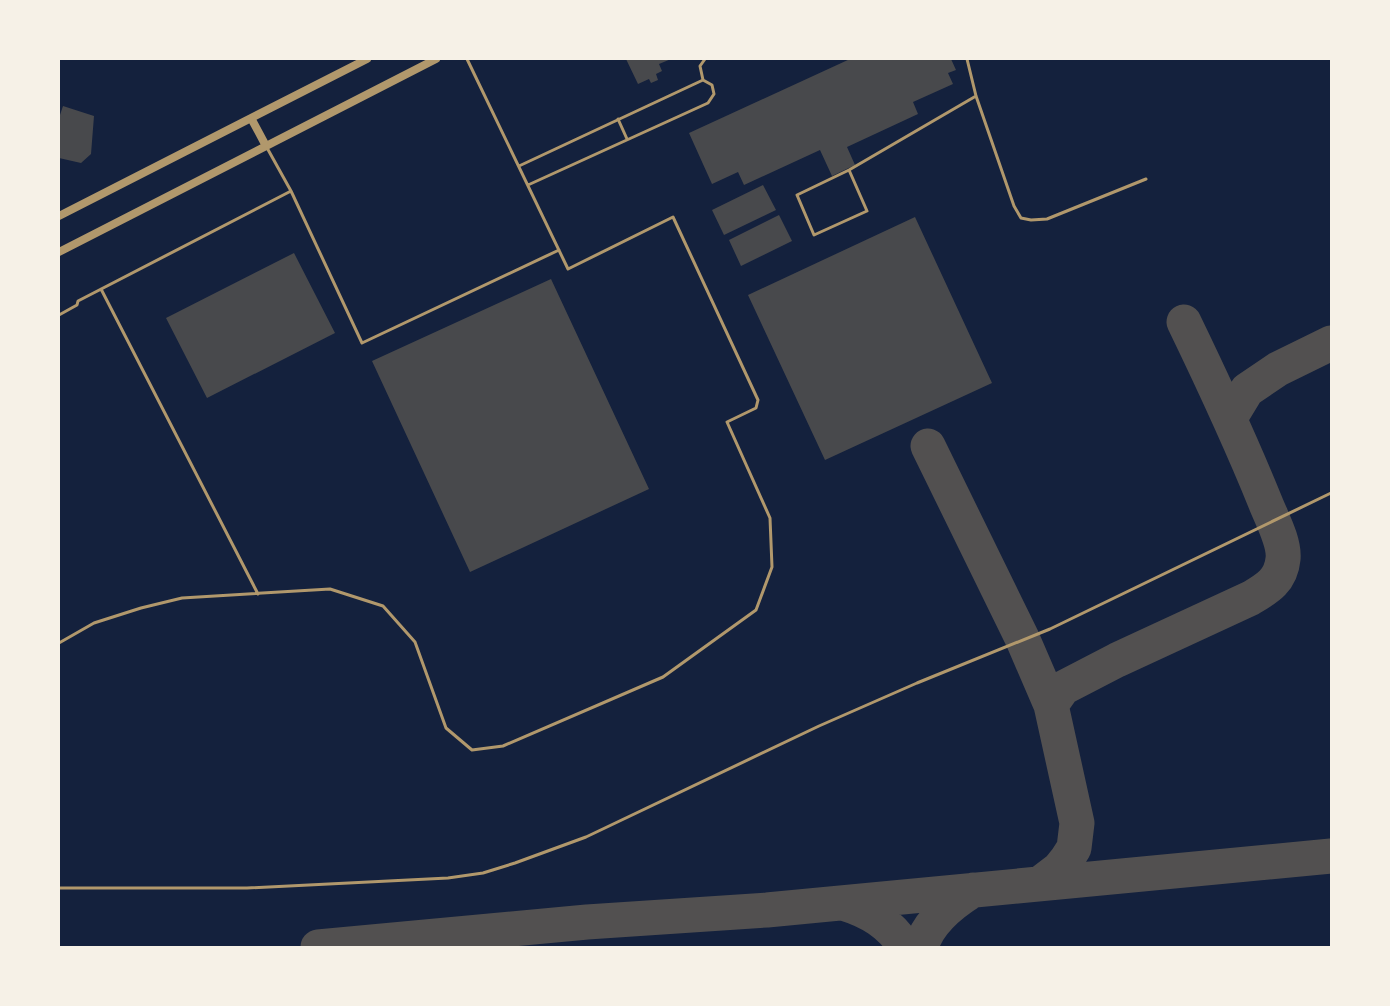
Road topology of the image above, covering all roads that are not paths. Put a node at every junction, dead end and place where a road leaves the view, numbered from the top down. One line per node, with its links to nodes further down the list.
1 (366, 59): 8 (street)
2 (436, 59): 11 (street)
3 (467, 59): 12 (lane)
4 (706, 59): 6 (lane)
5 (967, 59): 7 (lane)
6 (703, 80): 9 (lane); 10 (lane)
7 (976, 96): 13 (lane); 14 (lane)
8 (251, 118): 11 (street); 17 (street)
9 (618, 119): 10 (lane); 12 (lane)
10 (627, 140): 15 (lane)
11 (266, 146): 16 (lane); 19 (street)
12 (519, 166): 15 (lane)
13 (849, 170): 13 (lane)
14 (1146, 179)
15 (528, 185): 18 (lane)
16 (291, 191): 18 (lane); 20 (lane)
17 (59, 216)
18 (559, 250): 23 (lane)
19 (59, 252)
20 (101, 289): 21 (lane); 23 (lane)
21 (59, 315)
22 (1331, 493): 25 (lane)
23 (258, 594): 24 (lane)
24 (59, 643)
25 (59, 888)

